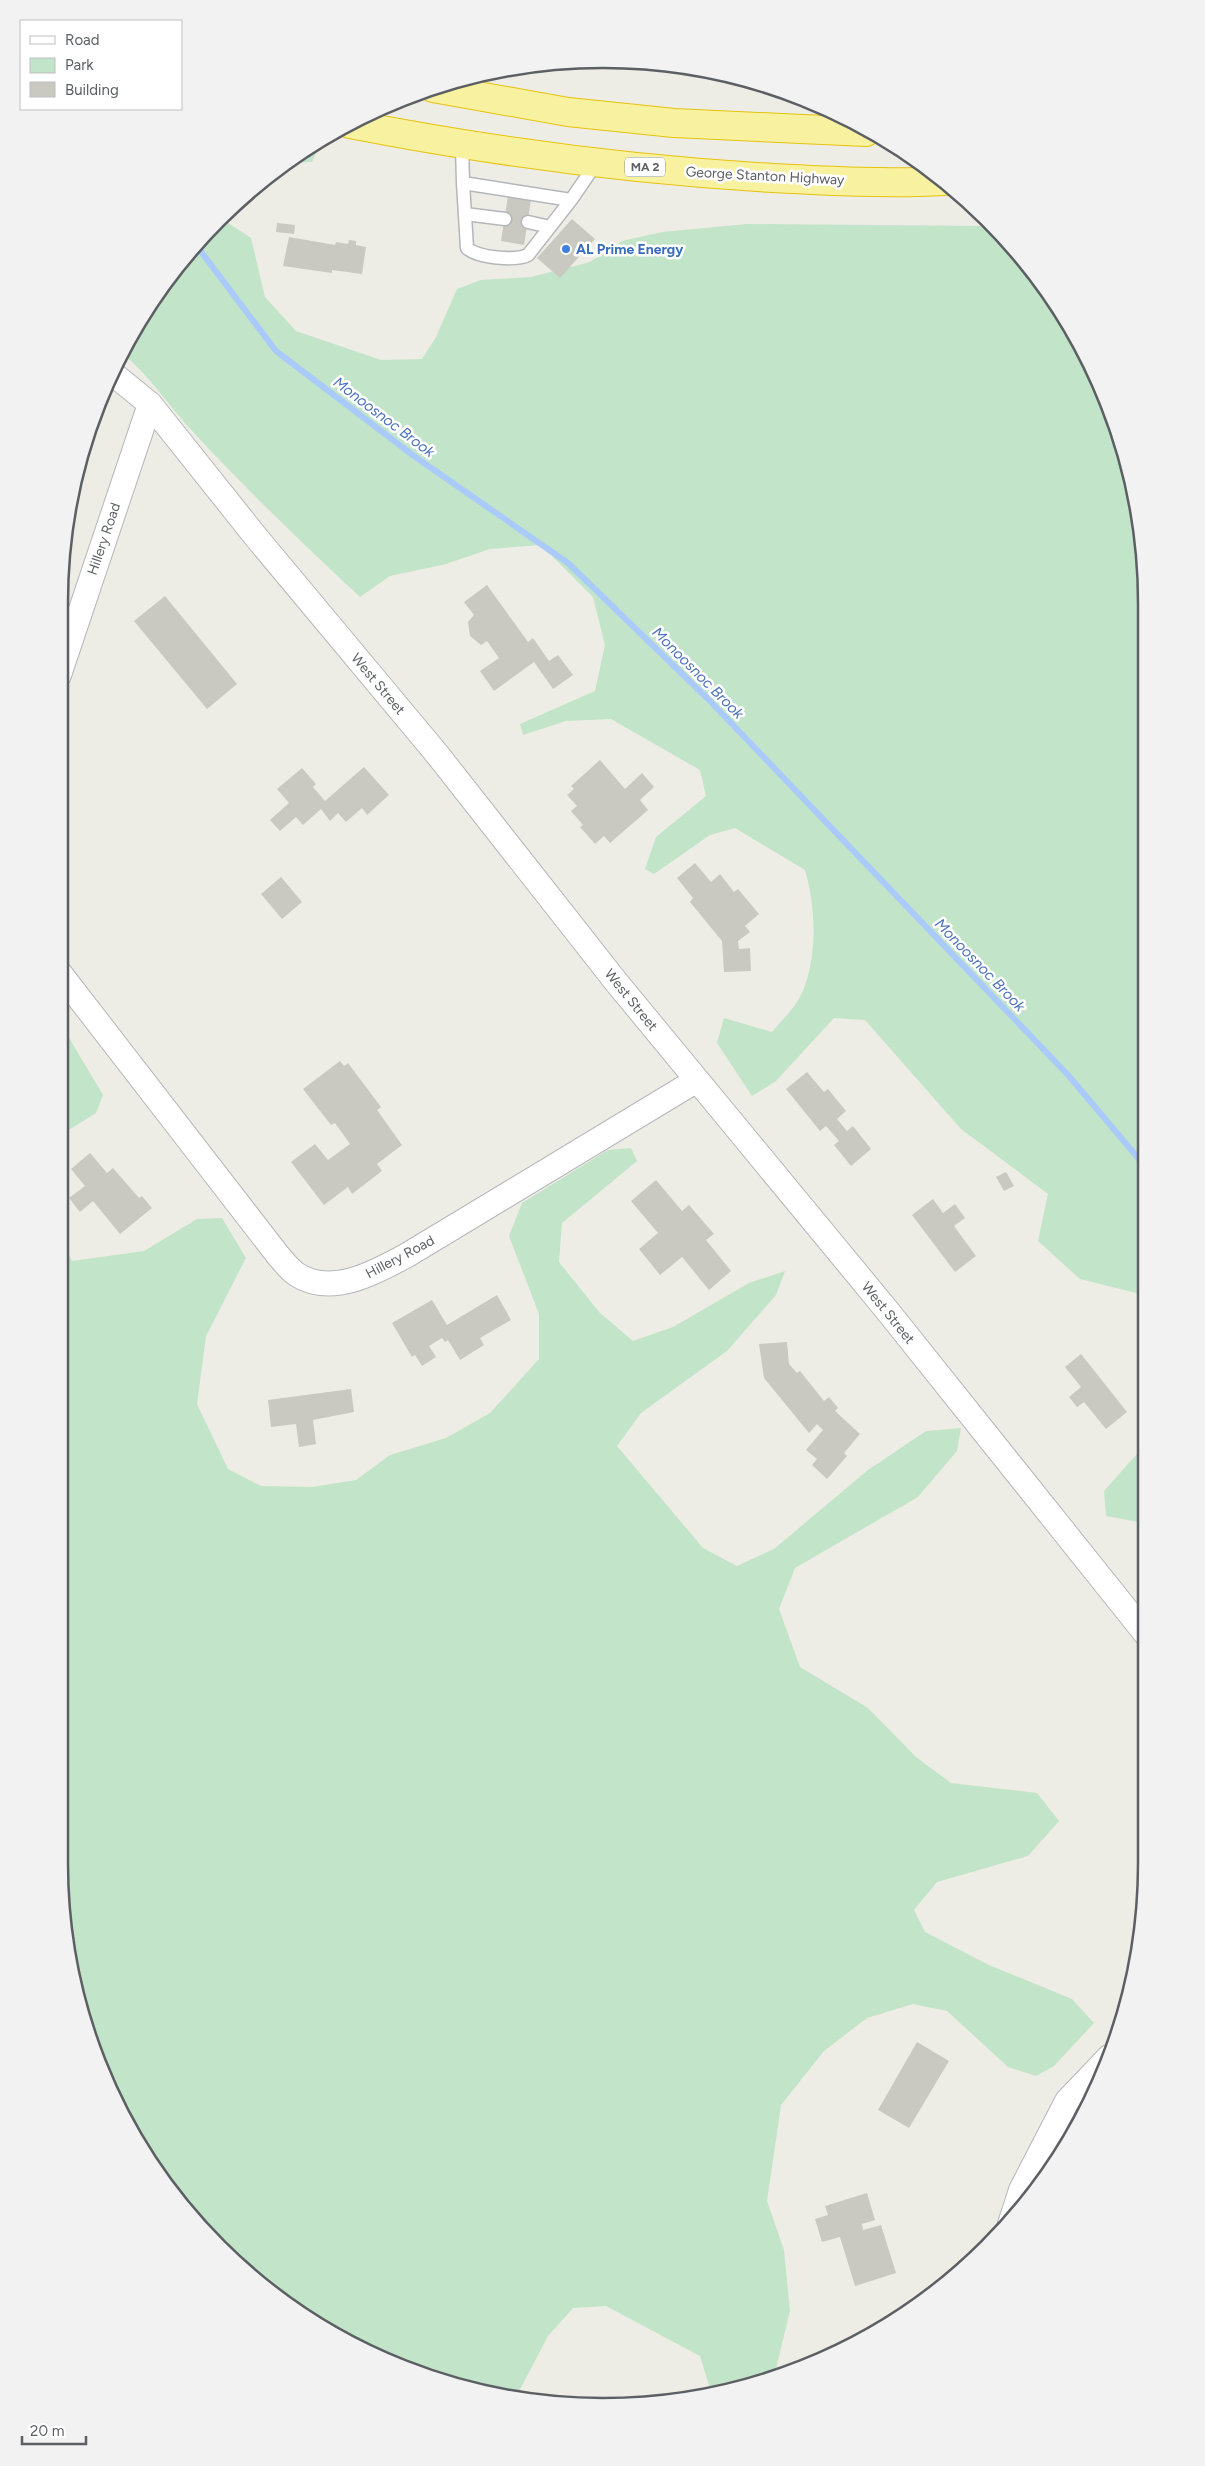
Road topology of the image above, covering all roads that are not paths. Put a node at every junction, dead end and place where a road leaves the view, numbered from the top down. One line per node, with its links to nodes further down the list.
1 (448, 91): 3 (highway)
2 (360, 126): 4 (highway, George Stanton Highway / MA 2)
3 (856, 132)
4 (462, 144): 5 (highway, George Stanton Highway / MA 2); 7 (lane)
5 (597, 162): 6 (highway, George Stanton Highway / MA 2); 8 (lane)
6 (932, 181)
7 (462, 183): 8 (lane); 9 (lane)
8 (571, 200): 12 (lane)
9 (465, 214): 10 (lane); 12 (lane)
10 (505, 219)
11 (528, 222): 12 (lane)
12 (550, 227)
13 (118, 378): 14 (street, West Street)
14 (150, 404): 15 (street, Hillery Road); 17 (street, West Street)
15 (68, 648)
16 (68, 984): 17 (street, Hillery Road)
17 (697, 1080): 18 (street, West Street)
18 (1138, 1624)
19 (1096, 2071): 20 (street)
20 (1018, 2201)

